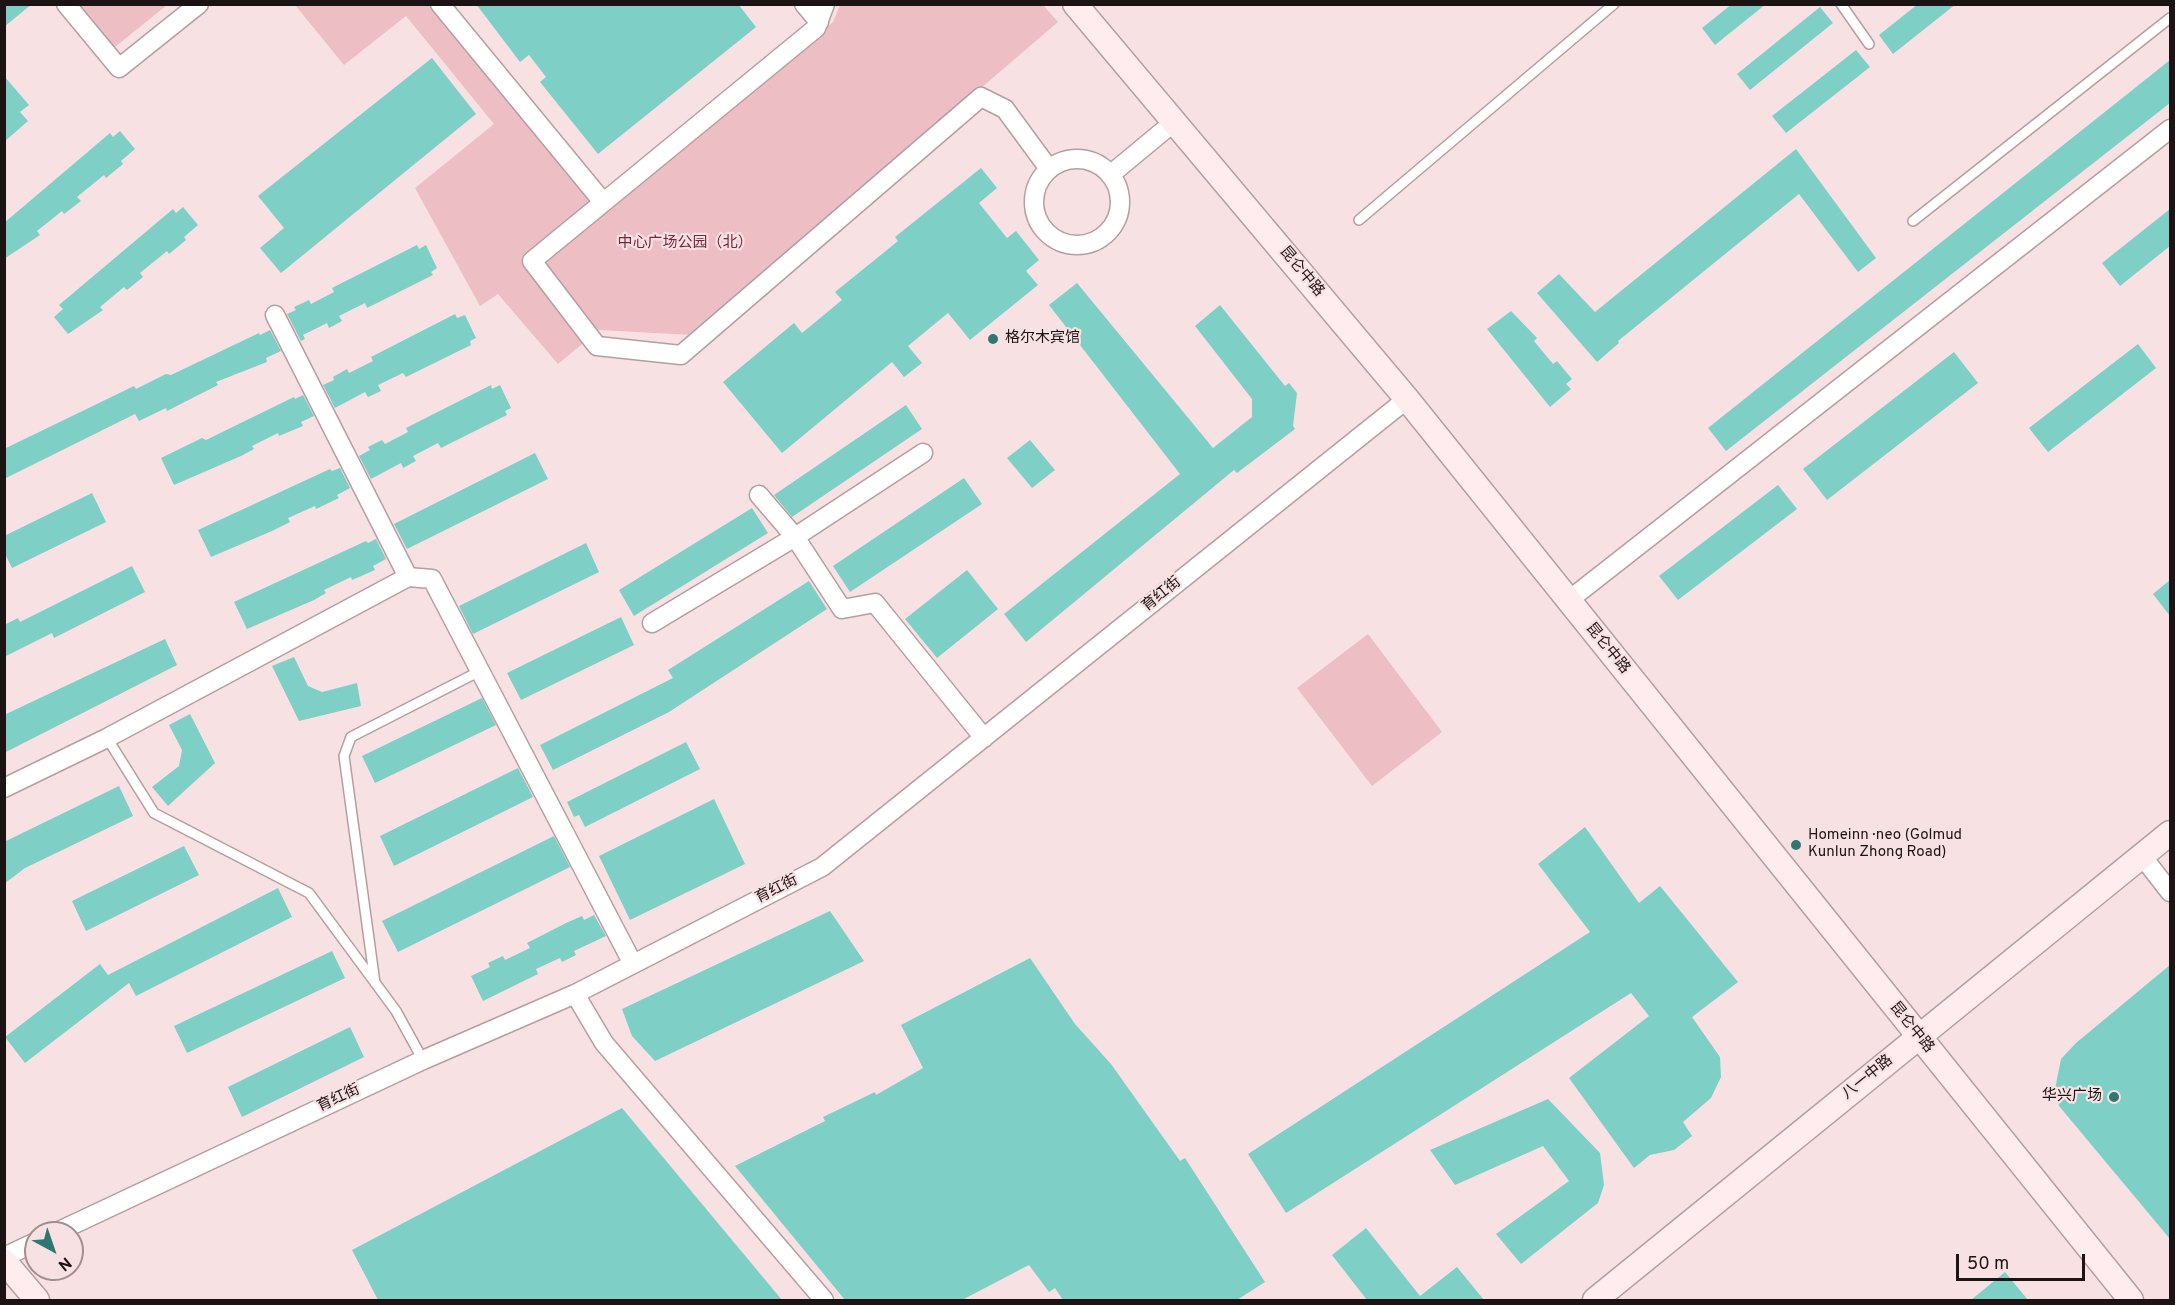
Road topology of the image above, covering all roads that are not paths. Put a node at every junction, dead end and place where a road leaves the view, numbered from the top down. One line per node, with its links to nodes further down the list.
1 (66, 4): 2 (street)
2 (199, 4)
3 (440, 4): 16 (street)
4 (804, 4): 10 (street)
5 (825, 4): 10 (street)
6 (1075, 4): 12 (main road, 昆仑中路)
7 (1614, 4): 17 (lane)
8 (1841, 4): 11 (lane)
9 (2170, 18): 18 (lane)
10 (819, 22): 16 (street)
11 (1869, 44)
12 (1174, 122): 15 (street); 20 (main road, 昆仑中路)
13 (2170, 129): 25 (street)
14 (1049, 169): 15 (street); 15 (street); 16 (street)
15 (1110, 175)
16 (603, 202)
17 (1359, 220)
18 (1913, 221)
19 (274, 315): 24 (street)
20 (1407, 399): 25 (main road, 昆仑中路); 29 (street, 育红街)
21 (923, 453): 23 (street)
22 (759, 495): 23 (street)
23 (795, 537): 26 (street); 29 (street)
24 (408, 577): 27 (street); 28 (street)
25 (1569, 600): 37 (main road, 昆仑中路)
26 (652, 623)
27 (480, 671): 34 (street); 35 (lane)
28 (107, 738): 30 (street); 35 (lane)
29 (984, 738): 34 (street, 育红街)
30 (4, 788)
31 (2170, 833): 32 (main road, 八一中路)
32 (2142, 856): 33 (street); 37 (main road, 八一中路)
33 (2170, 891)
34 (633, 964): 36 (street, 育红街)
35 (376, 984): 38 (lane)
36 (575, 994): 38 (street, 育红街); 43 (street)
37 (1918, 1037): 44 (main road, 八一中路); 45 (main road, 昆仑中路)
38 (423, 1060): 39 (street, 育红街)
39 (81, 1221)
40 (24, 1248): 41 (street)
41 (4, 1259): 42 (main road)
42 (37, 1300)
43 (824, 1300)
44 (1595, 1300)
45 (2131, 1300)

